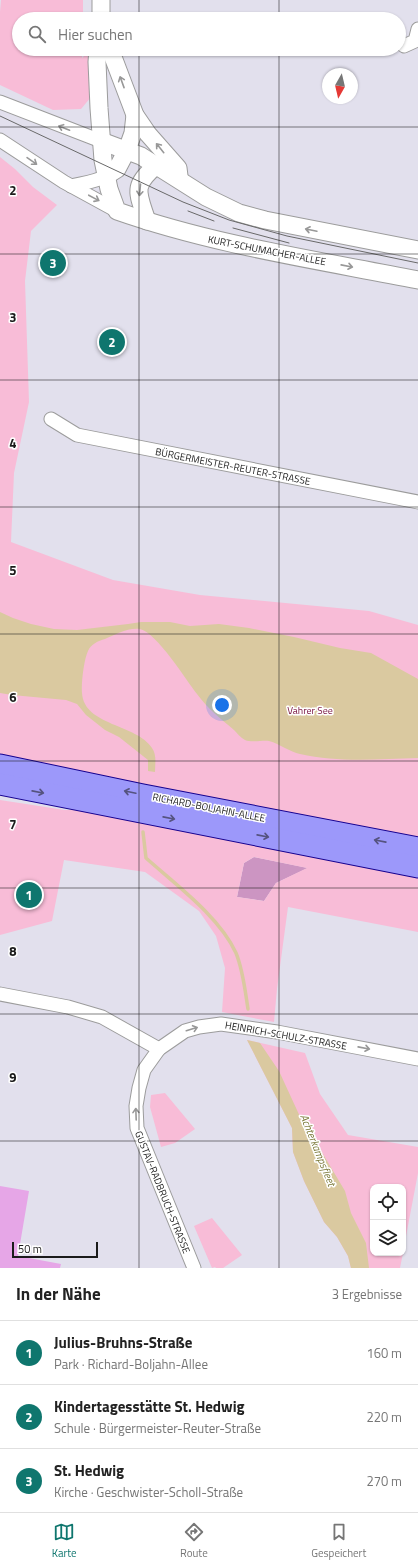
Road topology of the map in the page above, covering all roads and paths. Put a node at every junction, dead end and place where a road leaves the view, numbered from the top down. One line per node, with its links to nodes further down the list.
1 (101, 0): 2 (street)
2 (101, 12)
3 (418, 29): 4 (street)
4 (406, 45)
5 (97, 56): 10 (street)
6 (113, 56): 8 (street, one-way to 6)
7 (0, 102): 10 (street, one-way to 7)
8 (135, 115): 11 (street); 14 (street, one-way to 8)
9 (0, 140): 15 (street, one-way to 15)
10 (101, 141): 11 (street); 13 (street)
11 (127, 150): 12 (street); 13 (street)
12 (157, 164): 14 (street); 17 (street, one-way to 17)
13 (106, 176): 15 (street); 16 (street)
14 (179, 180): 18 (street, one-way to 14)
15 (72, 186): 16 (street, one-way to 16)
16 (118, 211): 17 (street, KURT-SCHUMACHER-ALLEE)
17 (147, 221): 19 (street, KURT-SCHUMACHER-ALLEE, one-way to 19)
18 (418, 250)
19 (418, 280)
20 (51, 419): 21 (street, BÜRGERMEISTER-REUTER-STRASSE)
21 (418, 502)
22 (0, 765): 24 (main road, RICHARD-BOLJAHN-ALLEE, one-way to 22)
23 (0, 784): 25 (main road, RICHARD-BOLJAHN-ALLEE, one-way to 25)
24 (418, 848)
25 (418, 867)
26 (0, 994): 27 (street)
27 (158, 1049): 28 (street, HEINRICH-SCHULZ-STRASSE, one-way to 28); 29 (street, GUSTAV-RADBRUCH-STRASSE, one-way to 27)
28 (418, 1059)
29 (194, 1268)

